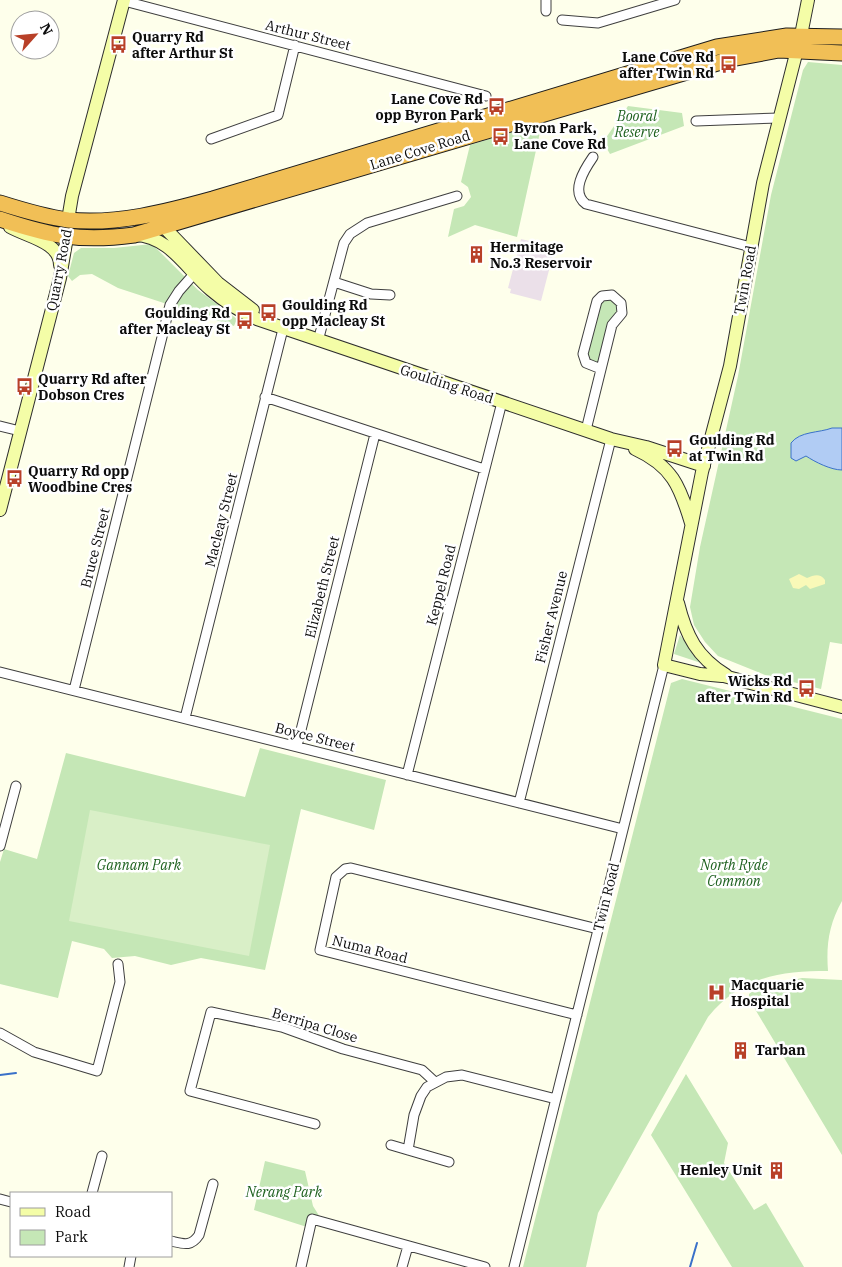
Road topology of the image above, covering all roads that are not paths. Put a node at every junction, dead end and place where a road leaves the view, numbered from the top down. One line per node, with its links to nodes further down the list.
1 (546, 0): 6 (street)
2 (676, 0): 5 (street)
3 (808, 0): 9 (main road, Twin Road)
4 (124, 1): 10 (street, Arthur Street); 21 (main road, Quarry Road)
5 (650, 4): 7 (street)
6 (546, 11)
7 (562, 20)
8 (842, 37): 9 (highway, Lane Cove Road)
9 (799, 43): 11 (highway, Lane Cove Road); 13 (main road, Twin Road); 19 (highway, Lane Cove Road); 22 (highway, Lane Cove Road)
10 (295, 45): 12 (street, Arthur Street); 15 (street)
11 (842, 53)
12 (486, 96)
13 (779, 118): 14 (street); 25 (main road, Twin Road)
14 (696, 121)
15 (211, 139)
16 (592, 157): 25 (street)
17 (456, 196): 28 (street)
18 (0, 203): 21 (highway, Lane Cove Road)
19 (119, 219): 21 (highway, Lane Cove Road); 22 (highway)
20 (0, 220): 24 (highway, Lane Cove Road); 27 (main road)
21 (68, 220): 24 (highway, Quarry Road)
22 (164, 227): 23 (highway, Lane Cove Road); 26 (main road, Goulding Road)
23 (134, 235): 24 (highway, Lane Cove Road); 26 (main road, Goulding Road)
24 (67, 237): 27 (main road, Quarry Road)
25 (751, 247): 42 (main road, Twin Road)
26 (198, 271): 30 (main road, Goulding Road); 50 (street, Bruce Street)
27 (60, 278): 37 (main road, Quarry Road)
28 (334, 282): 29 (street); 31 (street)
29 (390, 295)
30 (283, 329): 31 (main road, Goulding Road); 33 (street, Macleay Street)
31 (318, 341): 34 (main road, Goulding Road)
32 (601, 368): 32 (street); 36 (street)
33 (266, 397): 38 (street); 52 (street, Macleay Street)
34 (502, 402): 36 (main road, Goulding Road); 41 (street, Keppel Road)
35 (0, 426): 37 (street)
36 (586, 430): 39 (main road, Goulding Road)
37 (20, 431): 43 (main road, Quarry Road)
38 (375, 434): 41 (street); 53 (street, Elizabeth Street)
39 (611, 439): 40 (main road, Goulding Road); 42 (main road, Goulding Road); 56 (street, Fisher Avenue)
40 (644, 454): 42 (main road); 45 (main road, Goulding Road)
41 (484, 469): 54 (street, Keppel Road)
42 (703, 469): 45 (main road, Twin Road)
43 (4, 479): 44 (main road, Quarry Road)
44 (0, 510)
45 (692, 526): 46 (main road, Twin Road)
46 (677, 598): 47 (main road, Twin Road); 49 (main road)
47 (664, 662): 49 (main road); 57 (street, Twin Road)
48 (0, 672): 50 (street, Boyce Street)
49 (728, 677): 51 (main road)
50 (74, 690): 52 (street, Boyce Street)
51 (842, 707)
52 (185, 718): 53 (street, Boyce Street)
53 (296, 746): 54 (street, Boyce Street)
54 (407, 775): 56 (street, Boyce Street)
55 (16, 786): 58 (street)
56 (519, 803): 57 (street, Boyce Street)
57 (623, 829): 59 (street, Twin Road)
58 (0, 846)
59 (598, 929): 61 (street, Twin Road); 61 (street, Numa Road)
60 (118, 964): 62 (street)
61 (577, 1014): 64 (street, Twin Road)
62 (0, 1033)
63 (435, 1082): 64 (street); 65 (street, Berripa Close); 67 (street)
64 (556, 1099): 77 (street, Twin Road)
65 (315, 1124)
66 (391, 1145): 67 (street)
67 (408, 1150): 69 (street)
68 (102, 1156): 71 (street)
69 (449, 1162)
70 (213, 1184): 72 (street)
71 (92, 1192)
72 (172, 1242)
73 (408, 1246): 74 (street); 75 (street); 76 (street)
74 (300, 1267)
75 (402, 1267)
76 (485, 1267)
77 (514, 1267)

